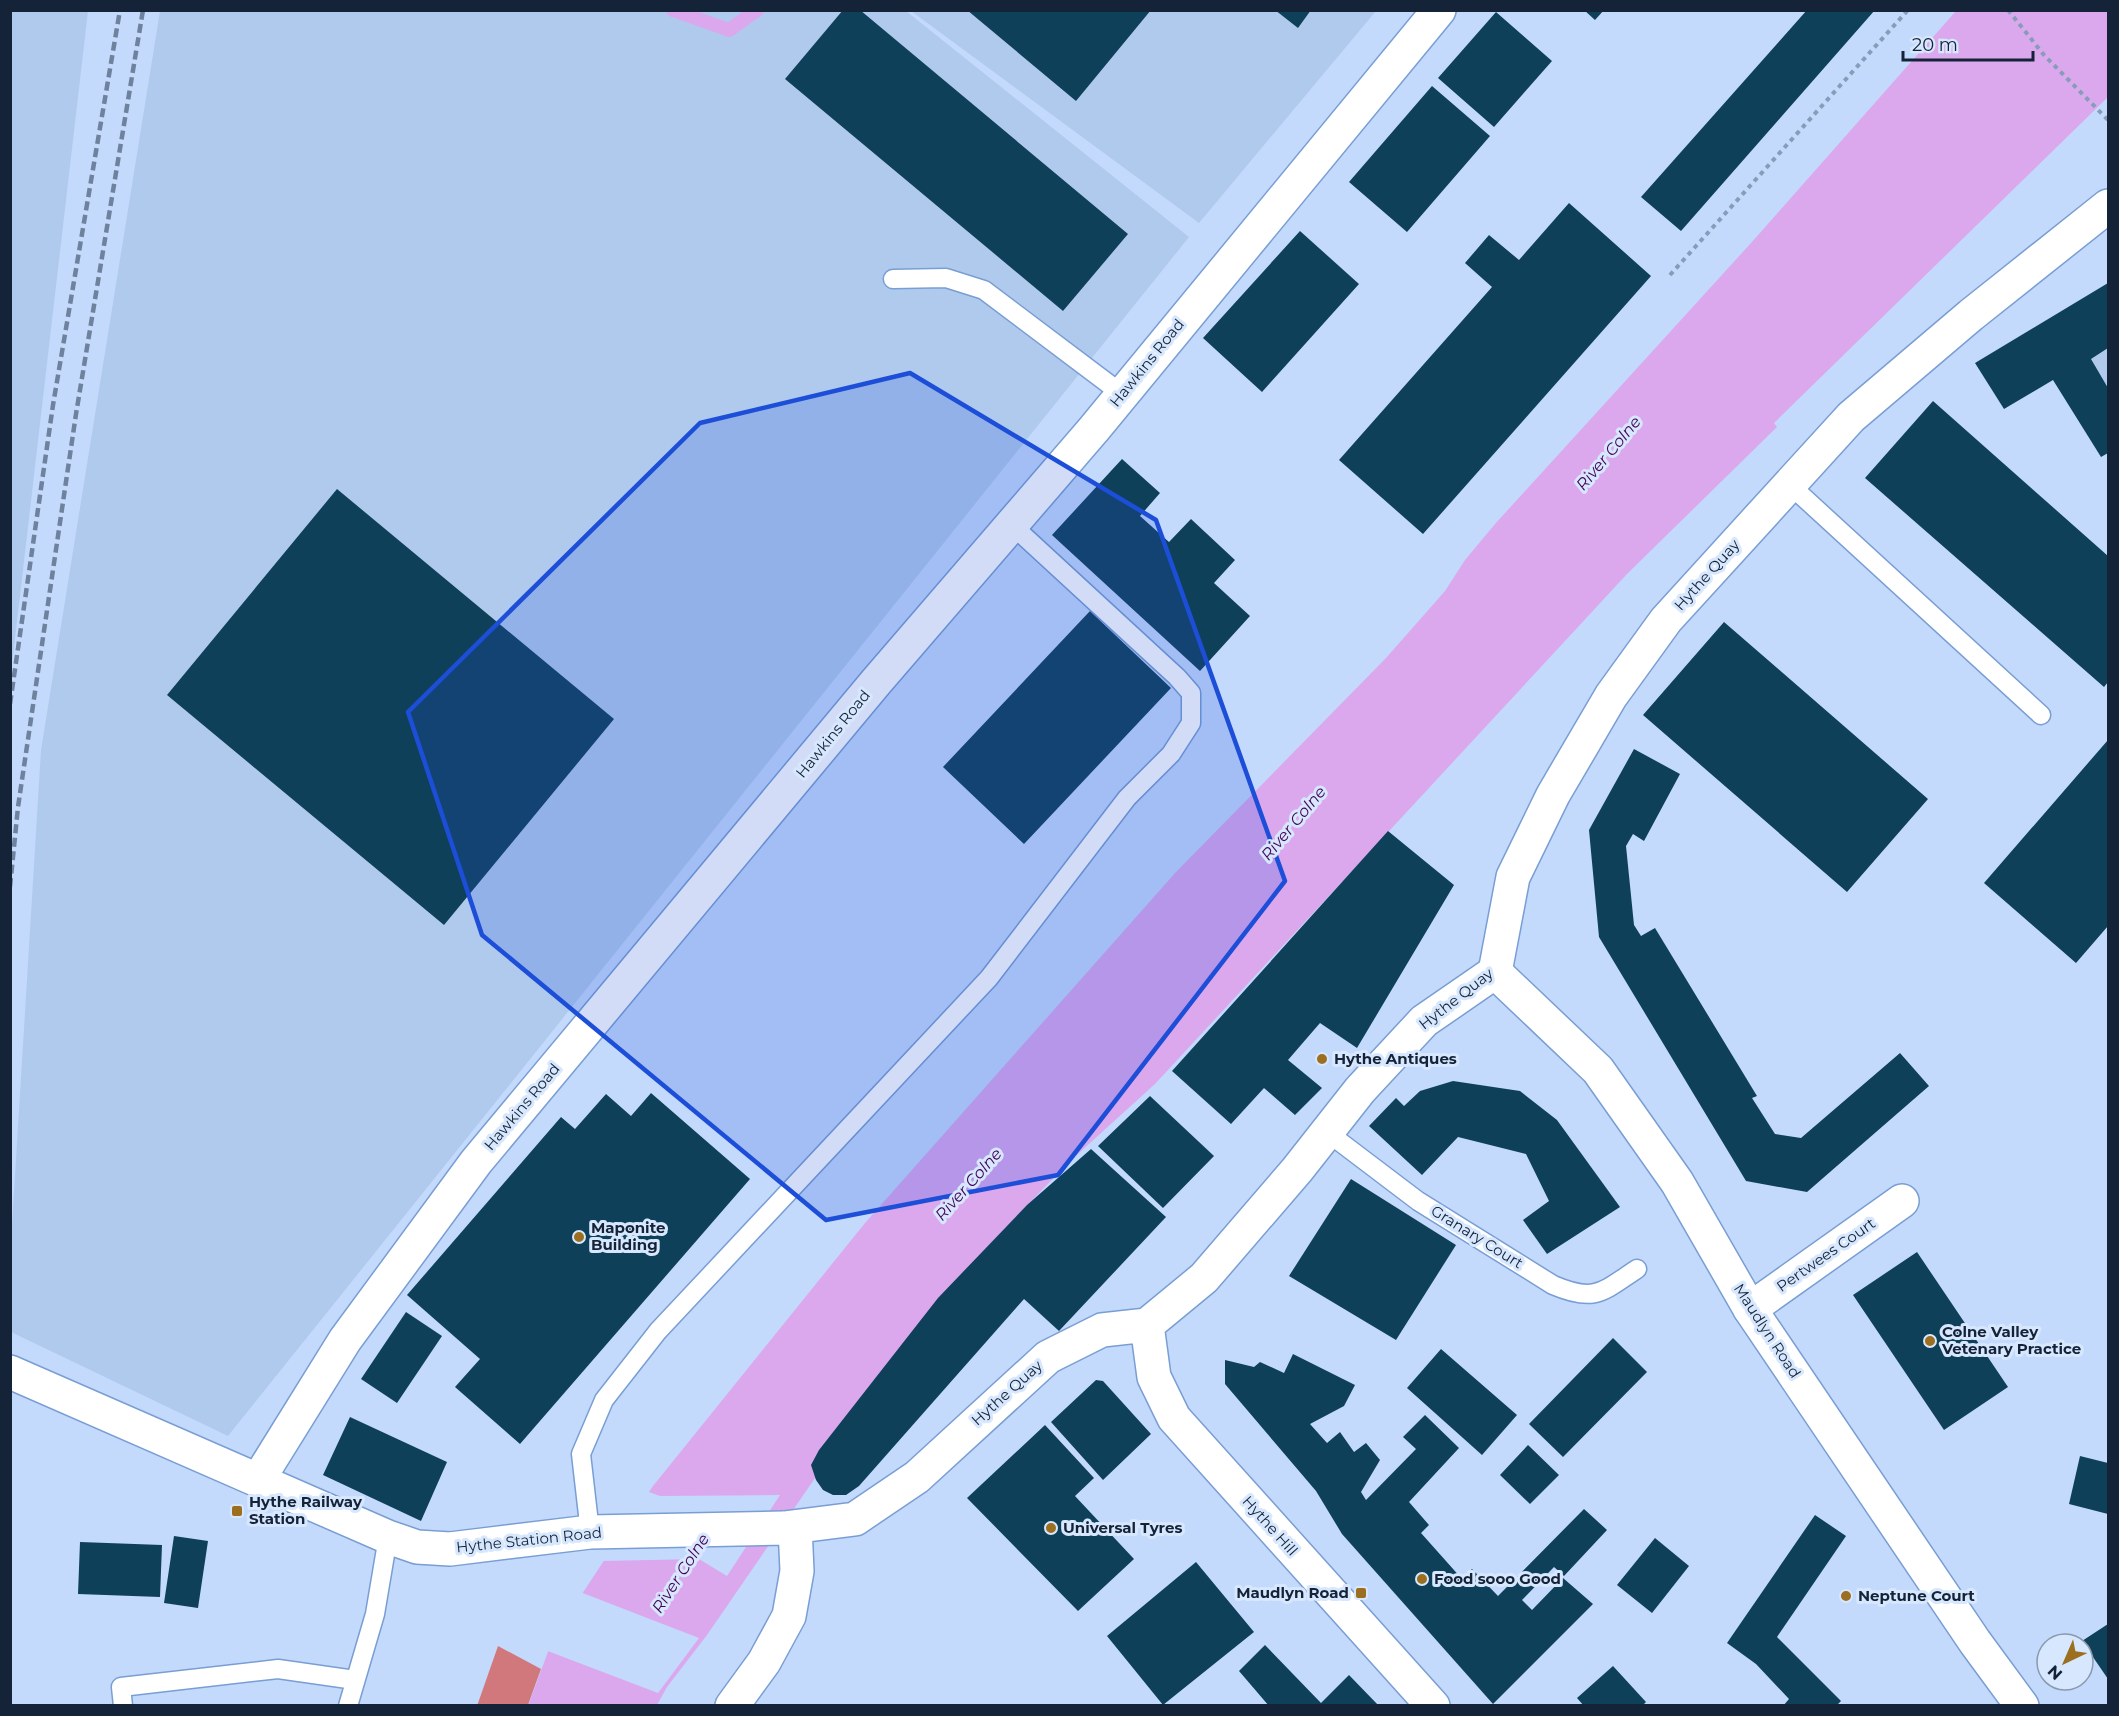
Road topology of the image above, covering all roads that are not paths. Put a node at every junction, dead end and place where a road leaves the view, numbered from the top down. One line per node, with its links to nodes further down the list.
1 (1439, 10): 4 (street, Hawkins Road)
2 (2109, 206): 5 (street, Hythe Quay)
3 (893, 279): 4 (lane)
4 (1122, 394): 6 (street, Hawkins Road)
5 (1789, 484): 7 (lane); 8 (street, Hythe Quay)
6 (1012, 525): 15 (street, Hawkins Road); 17 (lane)
7 (2041, 715)
8 (1495, 972): 9 (street, Hythe Quay); 12 (street, Maudlyn Road)
9 (1328, 1132): 11 (lane, Granary Court); 13 (street, Hythe Quay)
10 (1902, 1201): 12 (street, Pertwees Court)
11 (1637, 1269)
12 (1750, 1309): 24 (street, Maudlyn Road)
13 (1147, 1325): 16 (street, Hythe Quay); 23 (street, Hythe Hill)
14 (10, 1372): 15 (street, Hythe Station Road)
15 (258, 1480): 18 (street, Hythe Station Road)
16 (789, 1527): 17 (street, Hythe Station Road); 22 (street)
17 (604, 1532): 18 (street, Hythe Station Road)
18 (388, 1537): 19 (lane)
19 (355, 1680): 20 (lane); 21 (lane)
20 (123, 1706)
21 (348, 1706)
22 (732, 1706)
23 (1432, 1706)
24 (2022, 1706)

